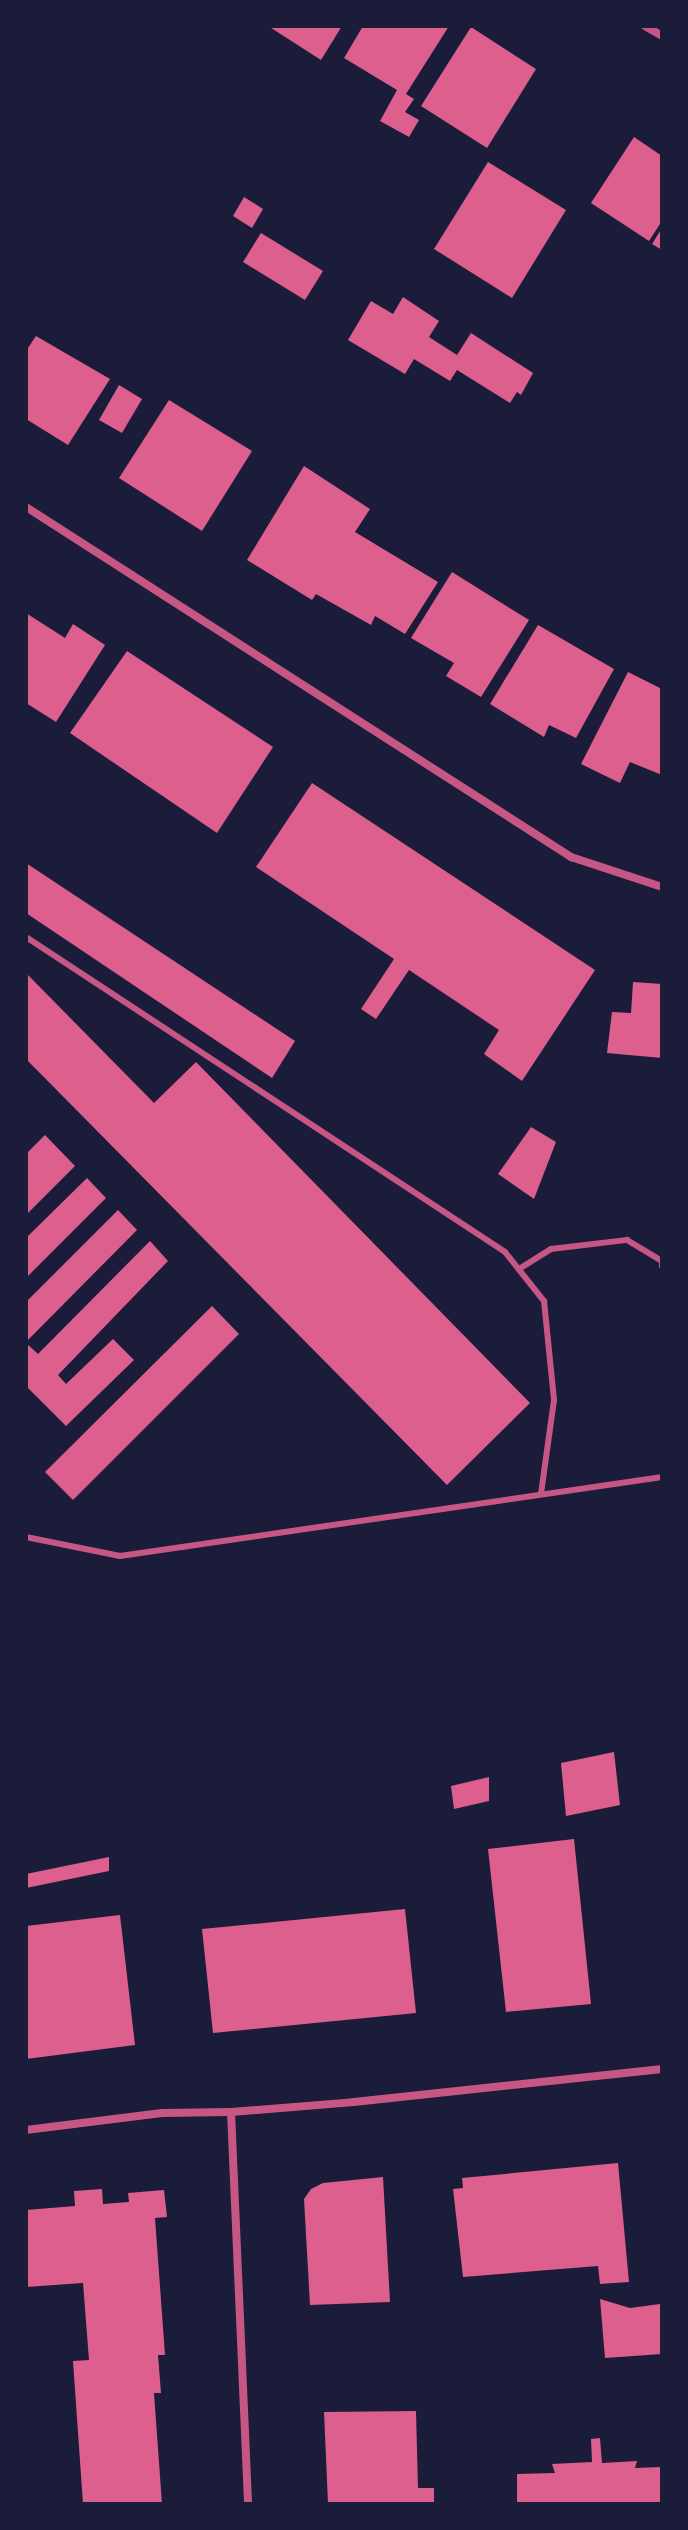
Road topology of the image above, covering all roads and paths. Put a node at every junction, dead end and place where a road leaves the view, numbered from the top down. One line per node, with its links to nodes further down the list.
1 (645, 26): 2 (street)
2 (662, 36)
3 (26, 507): 4 (street)
4 (662, 887)
5 (26, 937): 7 (lane)
6 (662, 1266): 7 (lane)
7 (519, 1269): 9 (lane)
8 (662, 1477): 9 (lane)
9 (541, 1494): 10 (lane)
10 (26, 1537)
11 (662, 2069): 12 (street)
12 (231, 2112): 13 (street); 14 (street)
13 (26, 2130)
14 (248, 2504)

